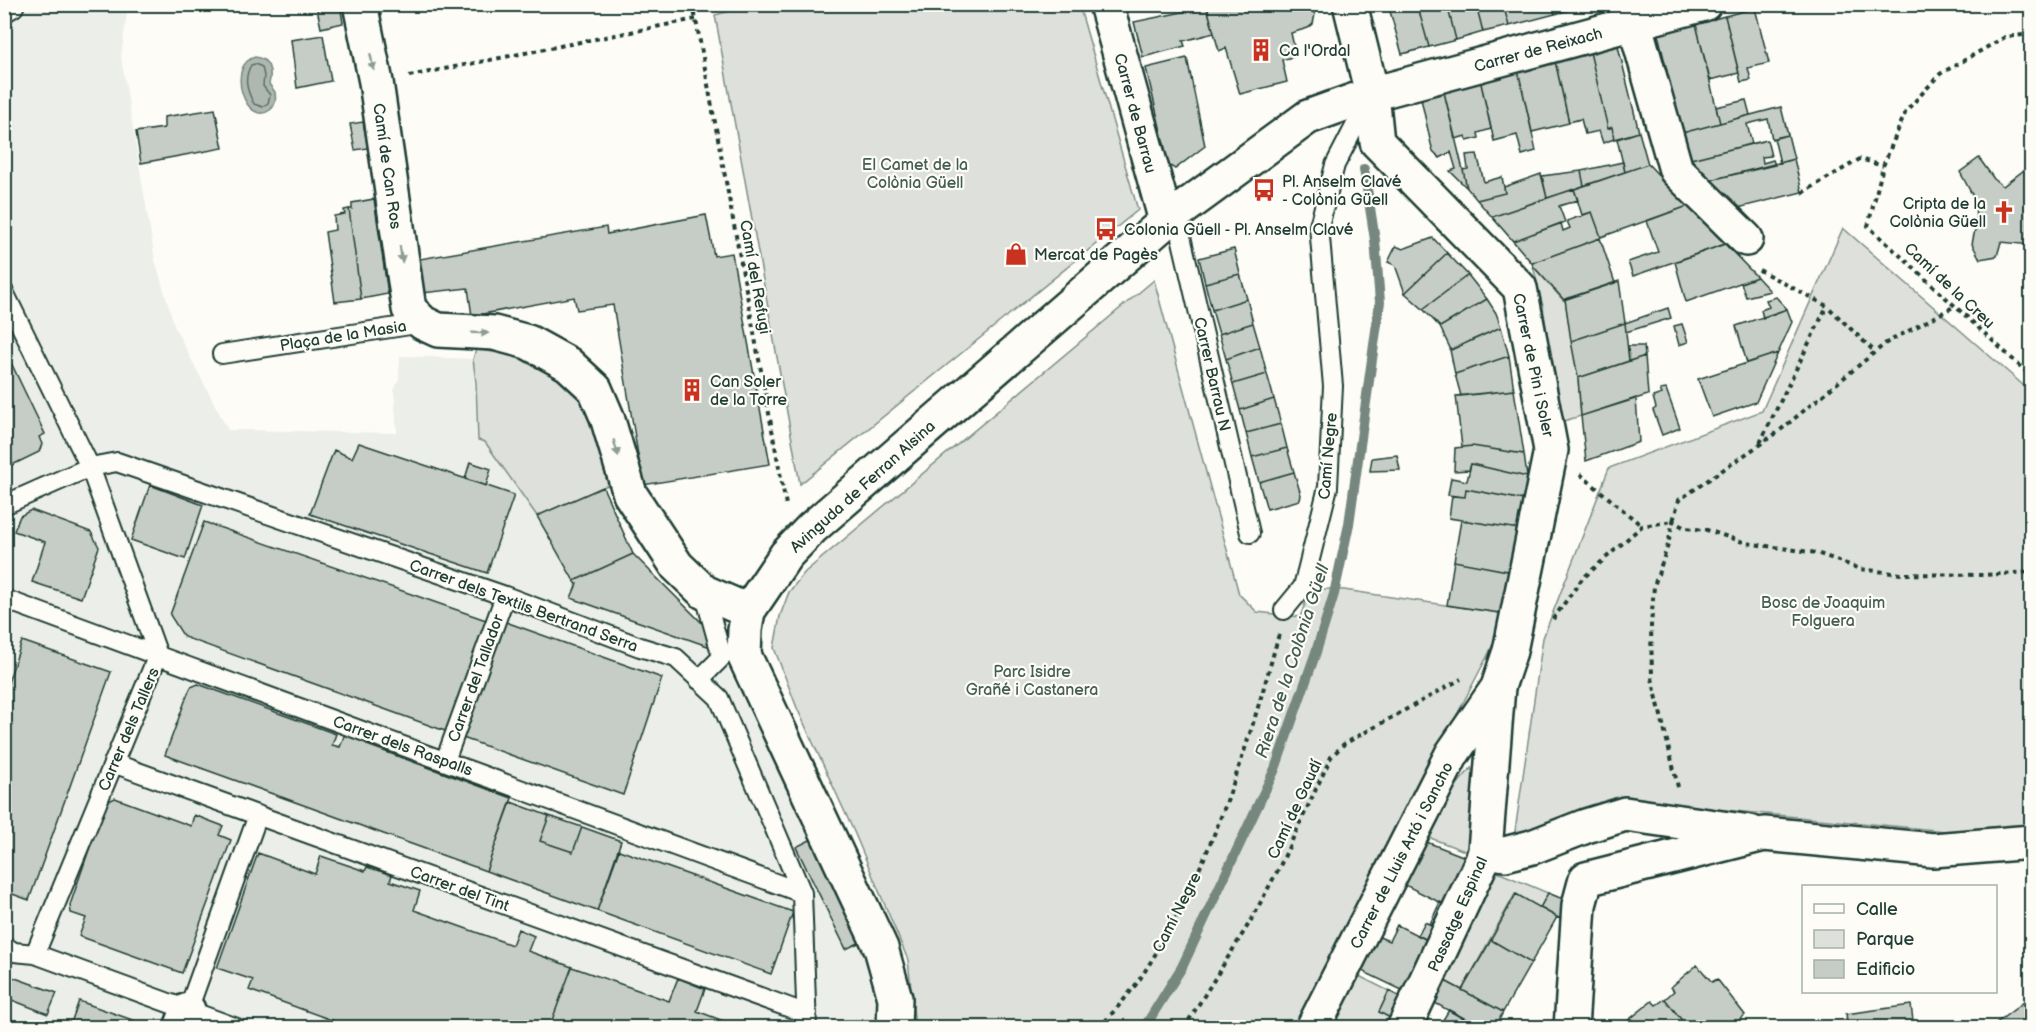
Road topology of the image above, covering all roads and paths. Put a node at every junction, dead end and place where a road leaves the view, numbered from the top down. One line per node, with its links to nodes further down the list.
1 (360, 4): 9 (street, Camí de Can Ros, one-way to 9)
2 (693, 4): 7 (path, Camí del Refugi)
3 (1106, 4): 13 (street, Carrer de Barrau)
4 (1350, 4): 10 (street, Carrer de Pin i Soler)
5 (1704, 4): 6 (street, Carrer de Reixach)
6 (1632, 14): 10 (street, Carrer de Reixach); 14 (street)
7 (696, 19): 9 (path); 30 (path, Camí del Refugi)
8 (2031, 34): 11 (path, Camí de la Creu)
9 (376, 82): 19 (street, Camí de Can Ros, one-way to 19)
10 (1372, 94): 13 (street, Carrer de Reixach); 24 (street, Carrer de Pin i Soler); 35 (lane, Camí Negre)
11 (1883, 166): 12 (path); 18 (path, Camí de la Creu)
12 (1802, 194)
13 (1171, 218): 29 (lane, Carrer Barrau N); 30 (street, Avinguda de Ferran Alsina)
14 (1746, 239)
15 (1758, 270): 17 (path)
16 (4, 292): 25 (lane, Carrer dels Tallers)
17 (1827, 306): 20 (path); 23 (path)
18 (1955, 306): 20 (path); 22 (path, Camí de la Creu)
19 (423, 323): 21 (lane, Plaça de la Masia); 32 (street, Plaça de la Masia, one-way to 32)
20 (1875, 352): 23 (path)
21 (222, 354)
22 (2031, 377)
23 (1760, 445): 27 (path)
24 (1551, 450): 28 (path); 41 (street, Carrer de Pin i Soler)
25 (90, 467): 26 (lane, Carrer dels Textils Bertrand Serra); 33 (lane, Carrer dels Textils Bertrand Serra); 38 (lane, Carrer dels Tallers)
26 (4, 505)
27 (1673, 521): 28 (path); 31 (path); 45 (path)
28 (1642, 526): 37 (path)
29 (1250, 533)
30 (786, 555): 36 (street, Avinguda de Ferran Alsina)
31 (2031, 572)
32 (704, 592): 36 (street, Plaça de la Masia); 40 (lane)
33 (505, 596): 40 (lane, Carrer dels Textils Bertrand Serra); 42 (lane, Carrer del Tallador)
34 (4, 599): 38 (lane, Carrer dels Raspalls)
35 (1284, 610): 56 (path, Camí Negre)
36 (748, 611): 55 (street, Avinguda de Ferran Alsina)
37 (1551, 623)
38 (158, 656): 42 (lane, Carrer dels Raspalls); 43 (lane, Carrer dels Tallers)
39 (1467, 676): 57 (path, Camí de Gaudí)
40 (699, 680): 49 (lane, Carrer dels Textils Bertrand Serra)
41 (1498, 687): 48 (street, Passatge Espinal); 58 (street, Carrer de Lluis Artó i Sancho)
42 (445, 761): 49 (lane, Carrer dels Raspalls)
43 (113, 763): 44 (lane, Carrer del Tint); 51 (lane, Carrer dels Tallers)
44 (258, 815): 52 (lane); 53 (lane, Carrer del Tint)
45 (1687, 823): 46 (street); 48 (street)
46 (1764, 834): 47 (street); 60 (street)
47 (2031, 842)
48 (1485, 850): 59 (street, Passatge Espinal)
49 (802, 892): 53 (lane, Carrer dels Textils Bertrand Serra)
50 (4, 946): 51 (lane)
51 (34, 954): 52 (lane)
52 (185, 1019): 54 (lane)
53 (807, 1021)
54 (237, 1028)
55 (894, 1028)
56 (1099, 1028)
57 (1184, 1028)
58 (1313, 1028)
59 (1404, 1028)
60 (1571, 1028)

